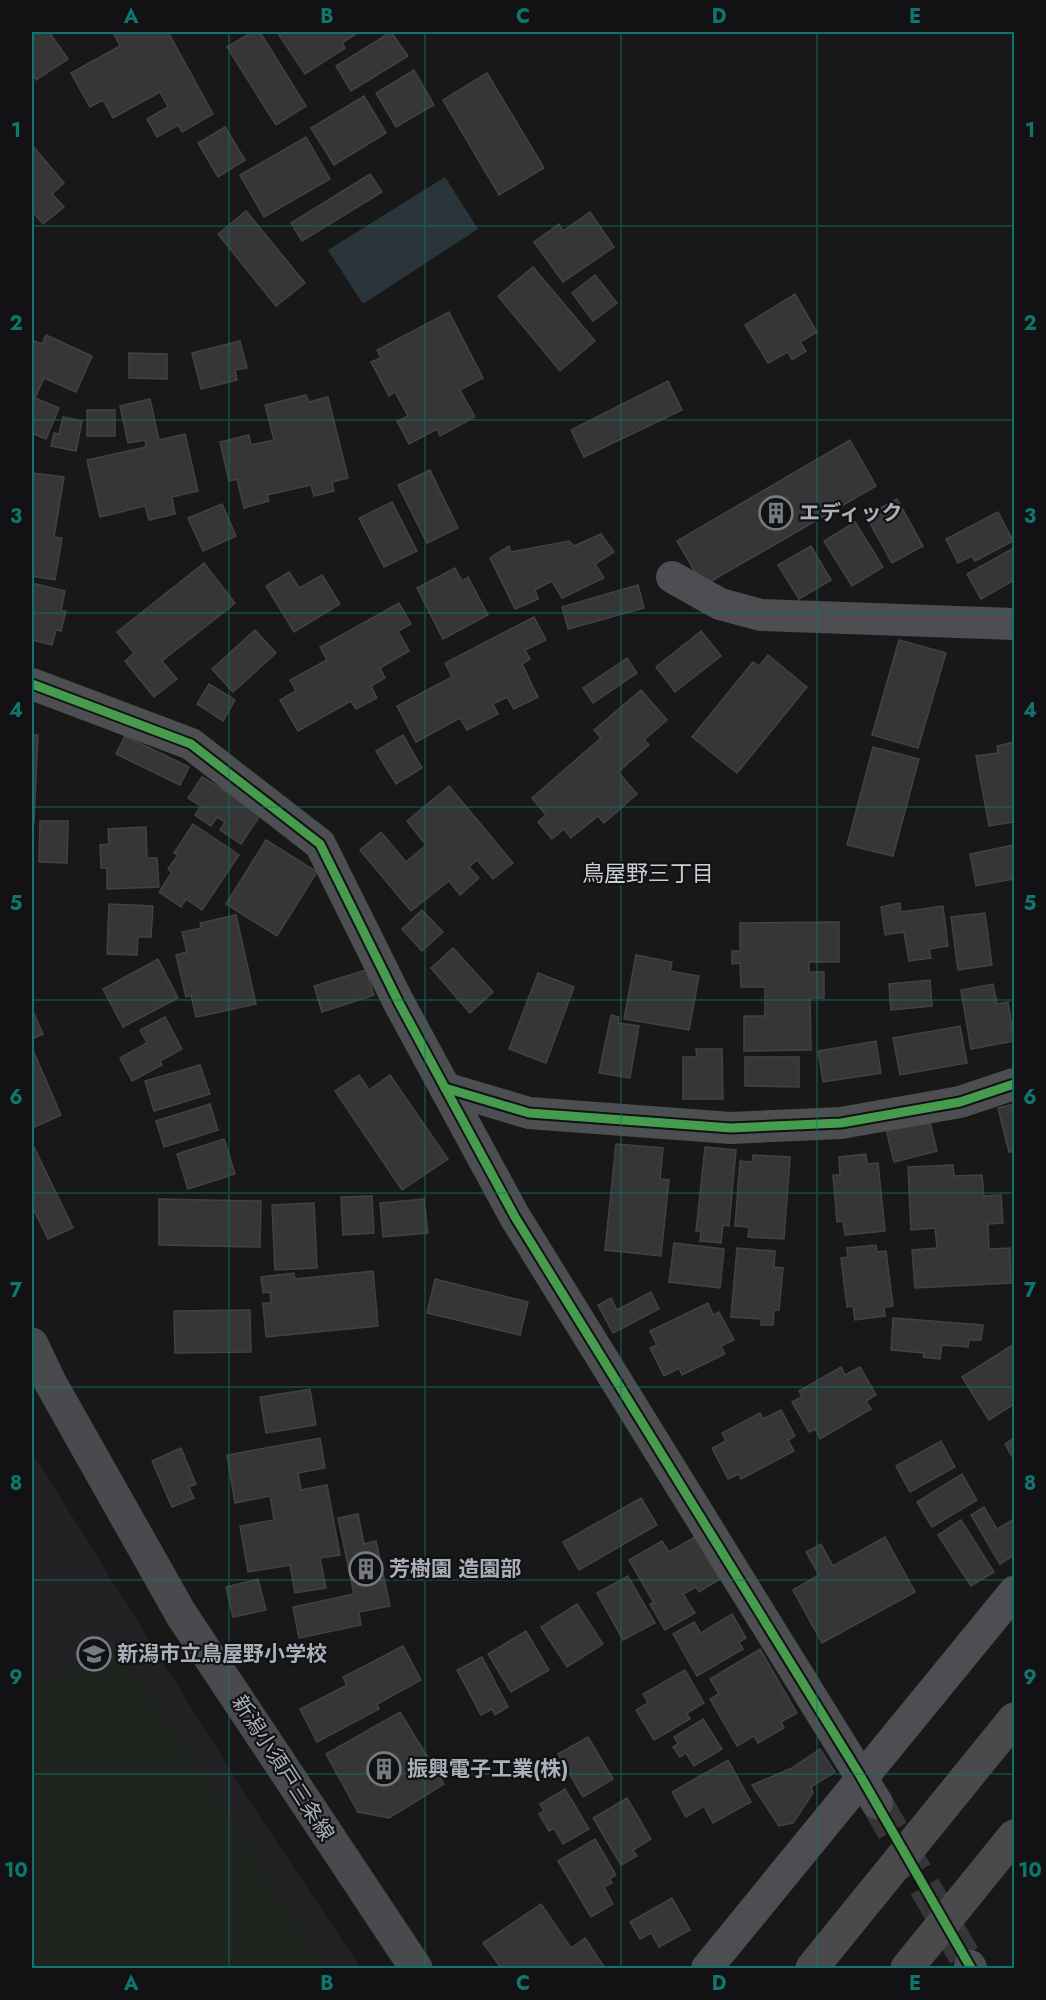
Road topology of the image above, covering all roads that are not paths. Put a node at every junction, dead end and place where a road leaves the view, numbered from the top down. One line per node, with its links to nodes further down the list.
1 (672, 577): 2 (street)
2 (1014, 624)
3 (32, 684): 5 (street)
4 (1014, 1084): 5 (street)
5 (445, 1088): 9 (street)
6 (32, 1344): 11 (main road, 新潟小須戸三条線)
7 (1014, 1592): 9 (street)
8 (1014, 1719): 13 (highway)
9 (869, 1790): 12 (street)
10 (1014, 1836): 14 (highway)
11 (416, 1968)
12 (707, 1968)
13 (812, 1968)
14 (907, 1968)

